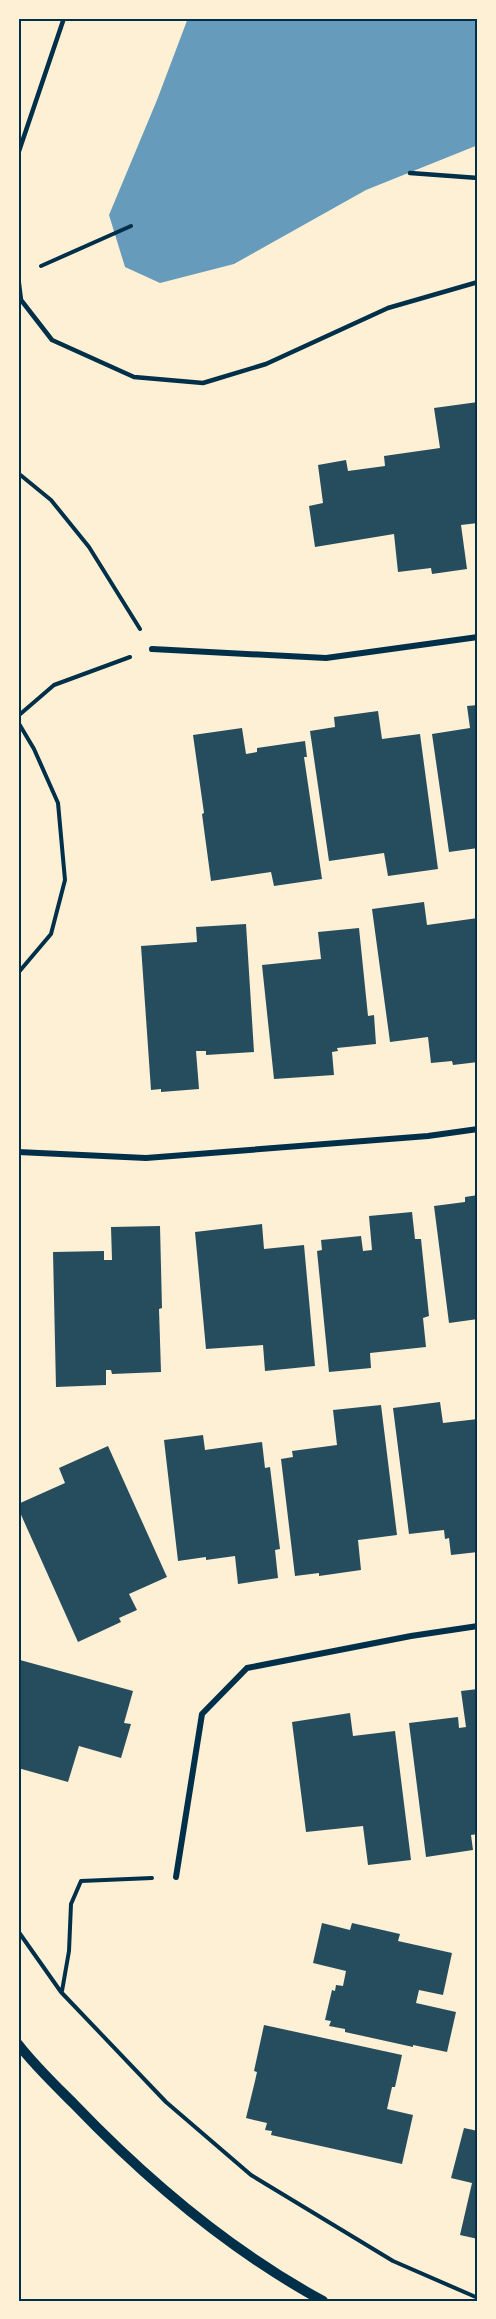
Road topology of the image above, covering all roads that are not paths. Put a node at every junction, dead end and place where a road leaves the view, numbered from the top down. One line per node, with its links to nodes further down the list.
1 (64, 18): 2 (lane)
2 (18, 154)
3 (410, 173): 4 (lane)
4 (478, 178)
5 (18, 276): 6 (lane)
6 (478, 282)
7 (478, 637): 8 (street)
8 (152, 649)
9 (478, 1129): 10 (street)
10 (18, 1152)
11 (478, 1626): 12 (street)
12 (176, 1877)
13 (18, 2044): 14 (street)
14 (323, 2301)

